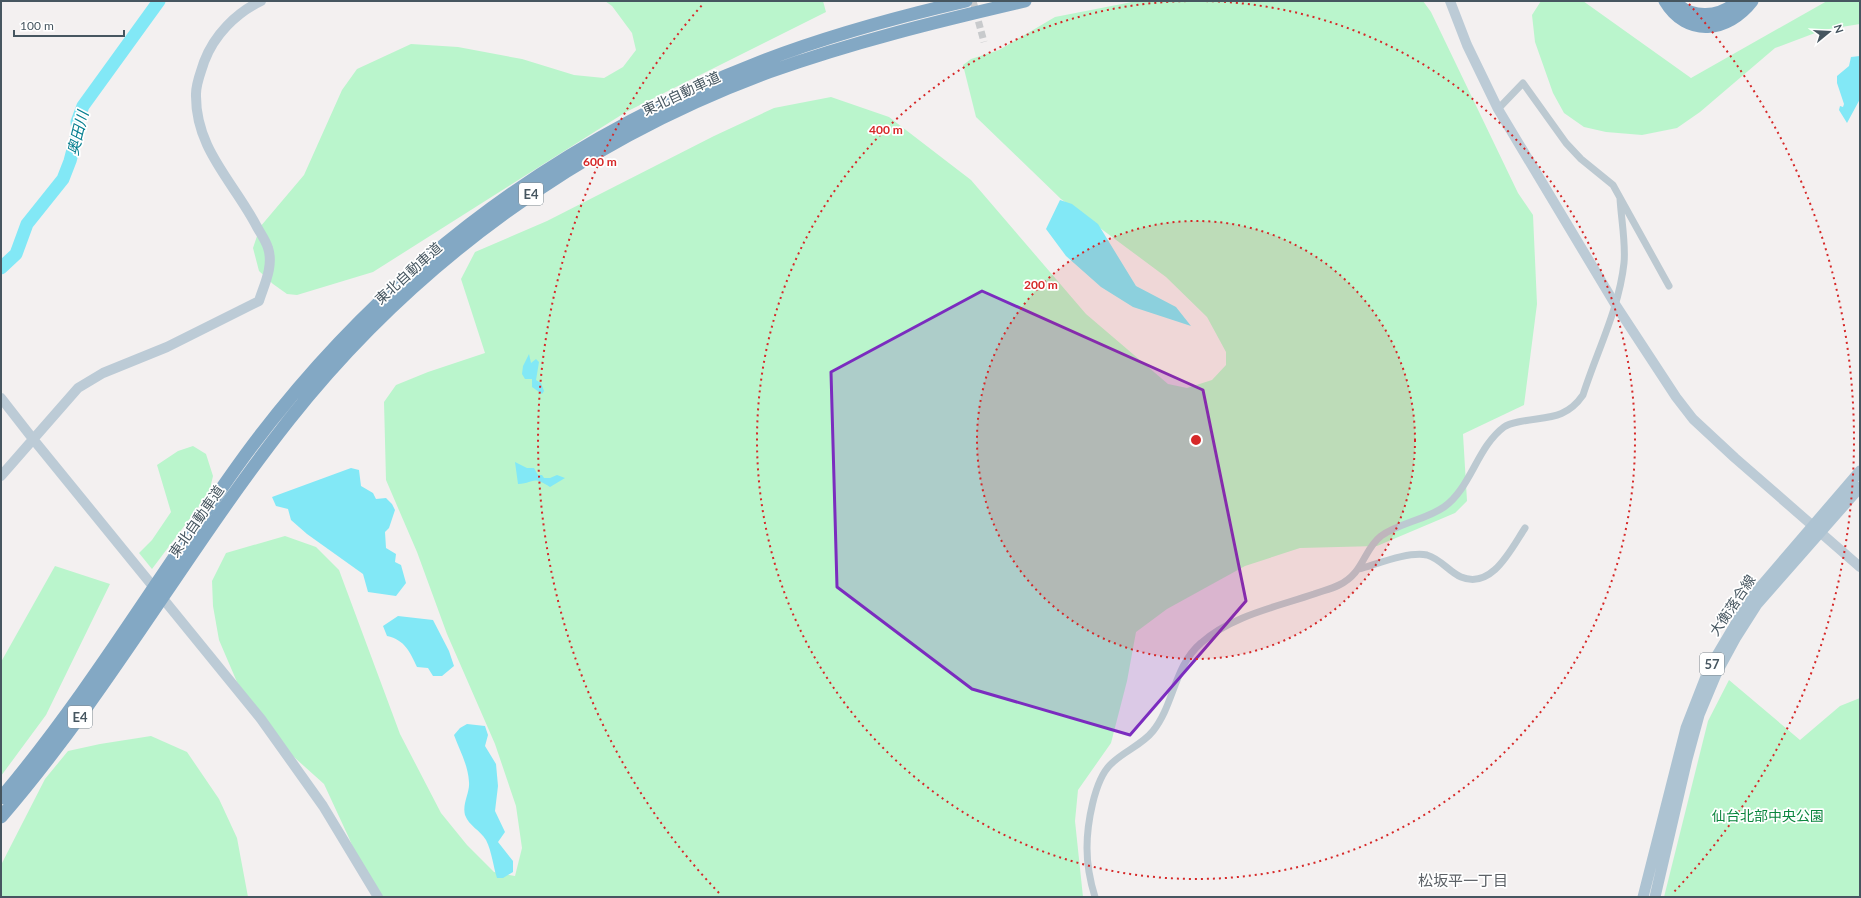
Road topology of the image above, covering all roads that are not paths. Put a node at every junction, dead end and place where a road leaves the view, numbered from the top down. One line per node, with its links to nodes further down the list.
1 (261, 1): 14 (street)
2 (966, 1): 22 (highway, 東北自動車道 / E4)
3 (1025, 1): 22 (highway, 東北自動車道 / E4)
4 (1450, 1): 9 (street)
5 (1665, 1): 8 (highway)
6 (1674, 1): 7 (highway)
7 (1738, 1)
8 (1752, 1)
9 (1498, 109): 10 (street); 12 (street)
10 (1620, 198): 11 (street); 12 (street)
11 (1669, 286)
12 (1615, 304): 19 (street); 21 (street)
13 (1, 398): 14 (street)
14 (33, 439): 16 (street); 25 (street)
15 (1860, 471): 19 (main road, 大衡落合線 / 57)
16 (1, 476)
17 (1860, 487): 19 (main road, 大衡落合線 / 57)
18 (1525, 528): 21 (street)
19 (1817, 529): 20 (street); 27 (main road, 大衡落合線 / 57); 28 (main road, 大衡落合線 / 57)
20 (1860, 567)
21 (1359, 569): 26 (street)
22 (150, 606): 23 (highway, 東北自動車道 / E4); 24 (highway, 東北自動車道 / E4)
23 (1, 798)
24 (1, 817)
25 (378, 897)
26 (1095, 897)
27 (1643, 897)
28 (1655, 897)

